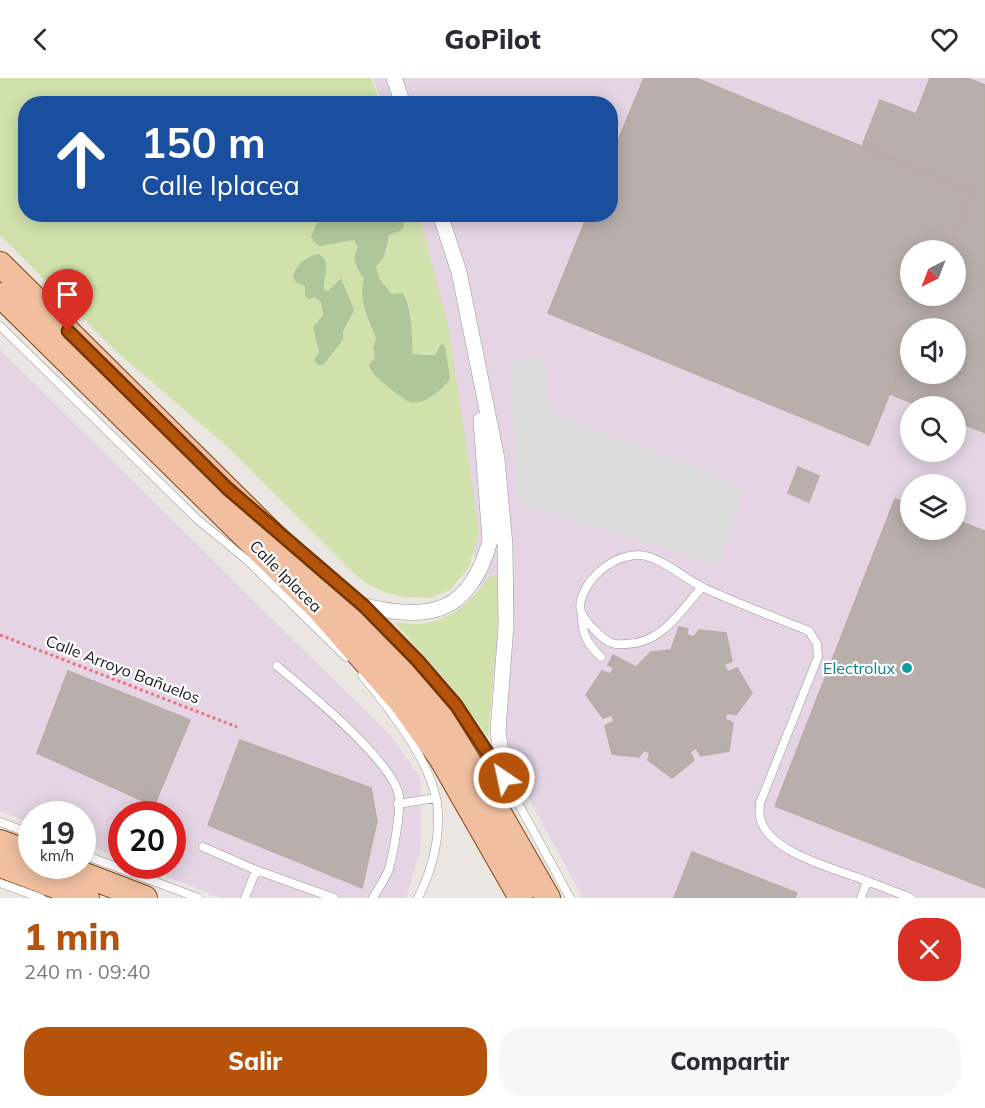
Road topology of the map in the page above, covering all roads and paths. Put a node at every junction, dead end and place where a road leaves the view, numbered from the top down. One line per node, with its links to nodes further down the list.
1 (394, 78): 2 (street)
2 (400, 96)
3 (443, 222): 7 (street)
4 (0, 264): 8 (main road, Calle Iplacea)
5 (0, 296): 40 (main road, Calle Iplacea)
6 (0, 326): 19 (lane)
7 (476, 358): 12 (street); 18 (street)
8 (228, 489): 9 (lane); 41 (main road, Calle Iplacea)
9 (314, 562)
10 (331, 577): 12 (lane)
11 (702, 587): 13 (lane); 13 (lane); 30 (lane)
12 (364, 606): 18 (lane)
13 (582, 617): 15 (lane)
14 (0, 635): 17 (path, Calle Arroyo Bañuelos)
15 (601, 657)
16 (277, 666): 20 (lane)
17 (237, 727)
18 (504, 778): 42 (lane)
19 (435, 798): 20 (lane); 39 (lane)
20 (398, 804): 38 (lane)
21 (0, 822): 22 (lane)
22 (18, 829)
23 (0, 842): 25 (main road)
24 (203, 848): 28 (lane)
25 (18, 849)
26 (96, 859): 35 (lane)
27 (0, 865): 33 (main road)
28 (256, 870): 36 (lane); 37 (lane)
29 (95, 879): 34 (main road)
30 (867, 881): 43 (lane); 44 (lane)
31 (0, 883): 32 (lane)
32 (40, 898)
33 (87, 898)
34 (145, 898)
35 (198, 898)
36 (245, 898)
37 (334, 898)
38 (374, 898)
39 (418, 898)
40 (521, 898)
41 (548, 898)
42 (570, 898)
43 (861, 898)
44 (911, 898)

